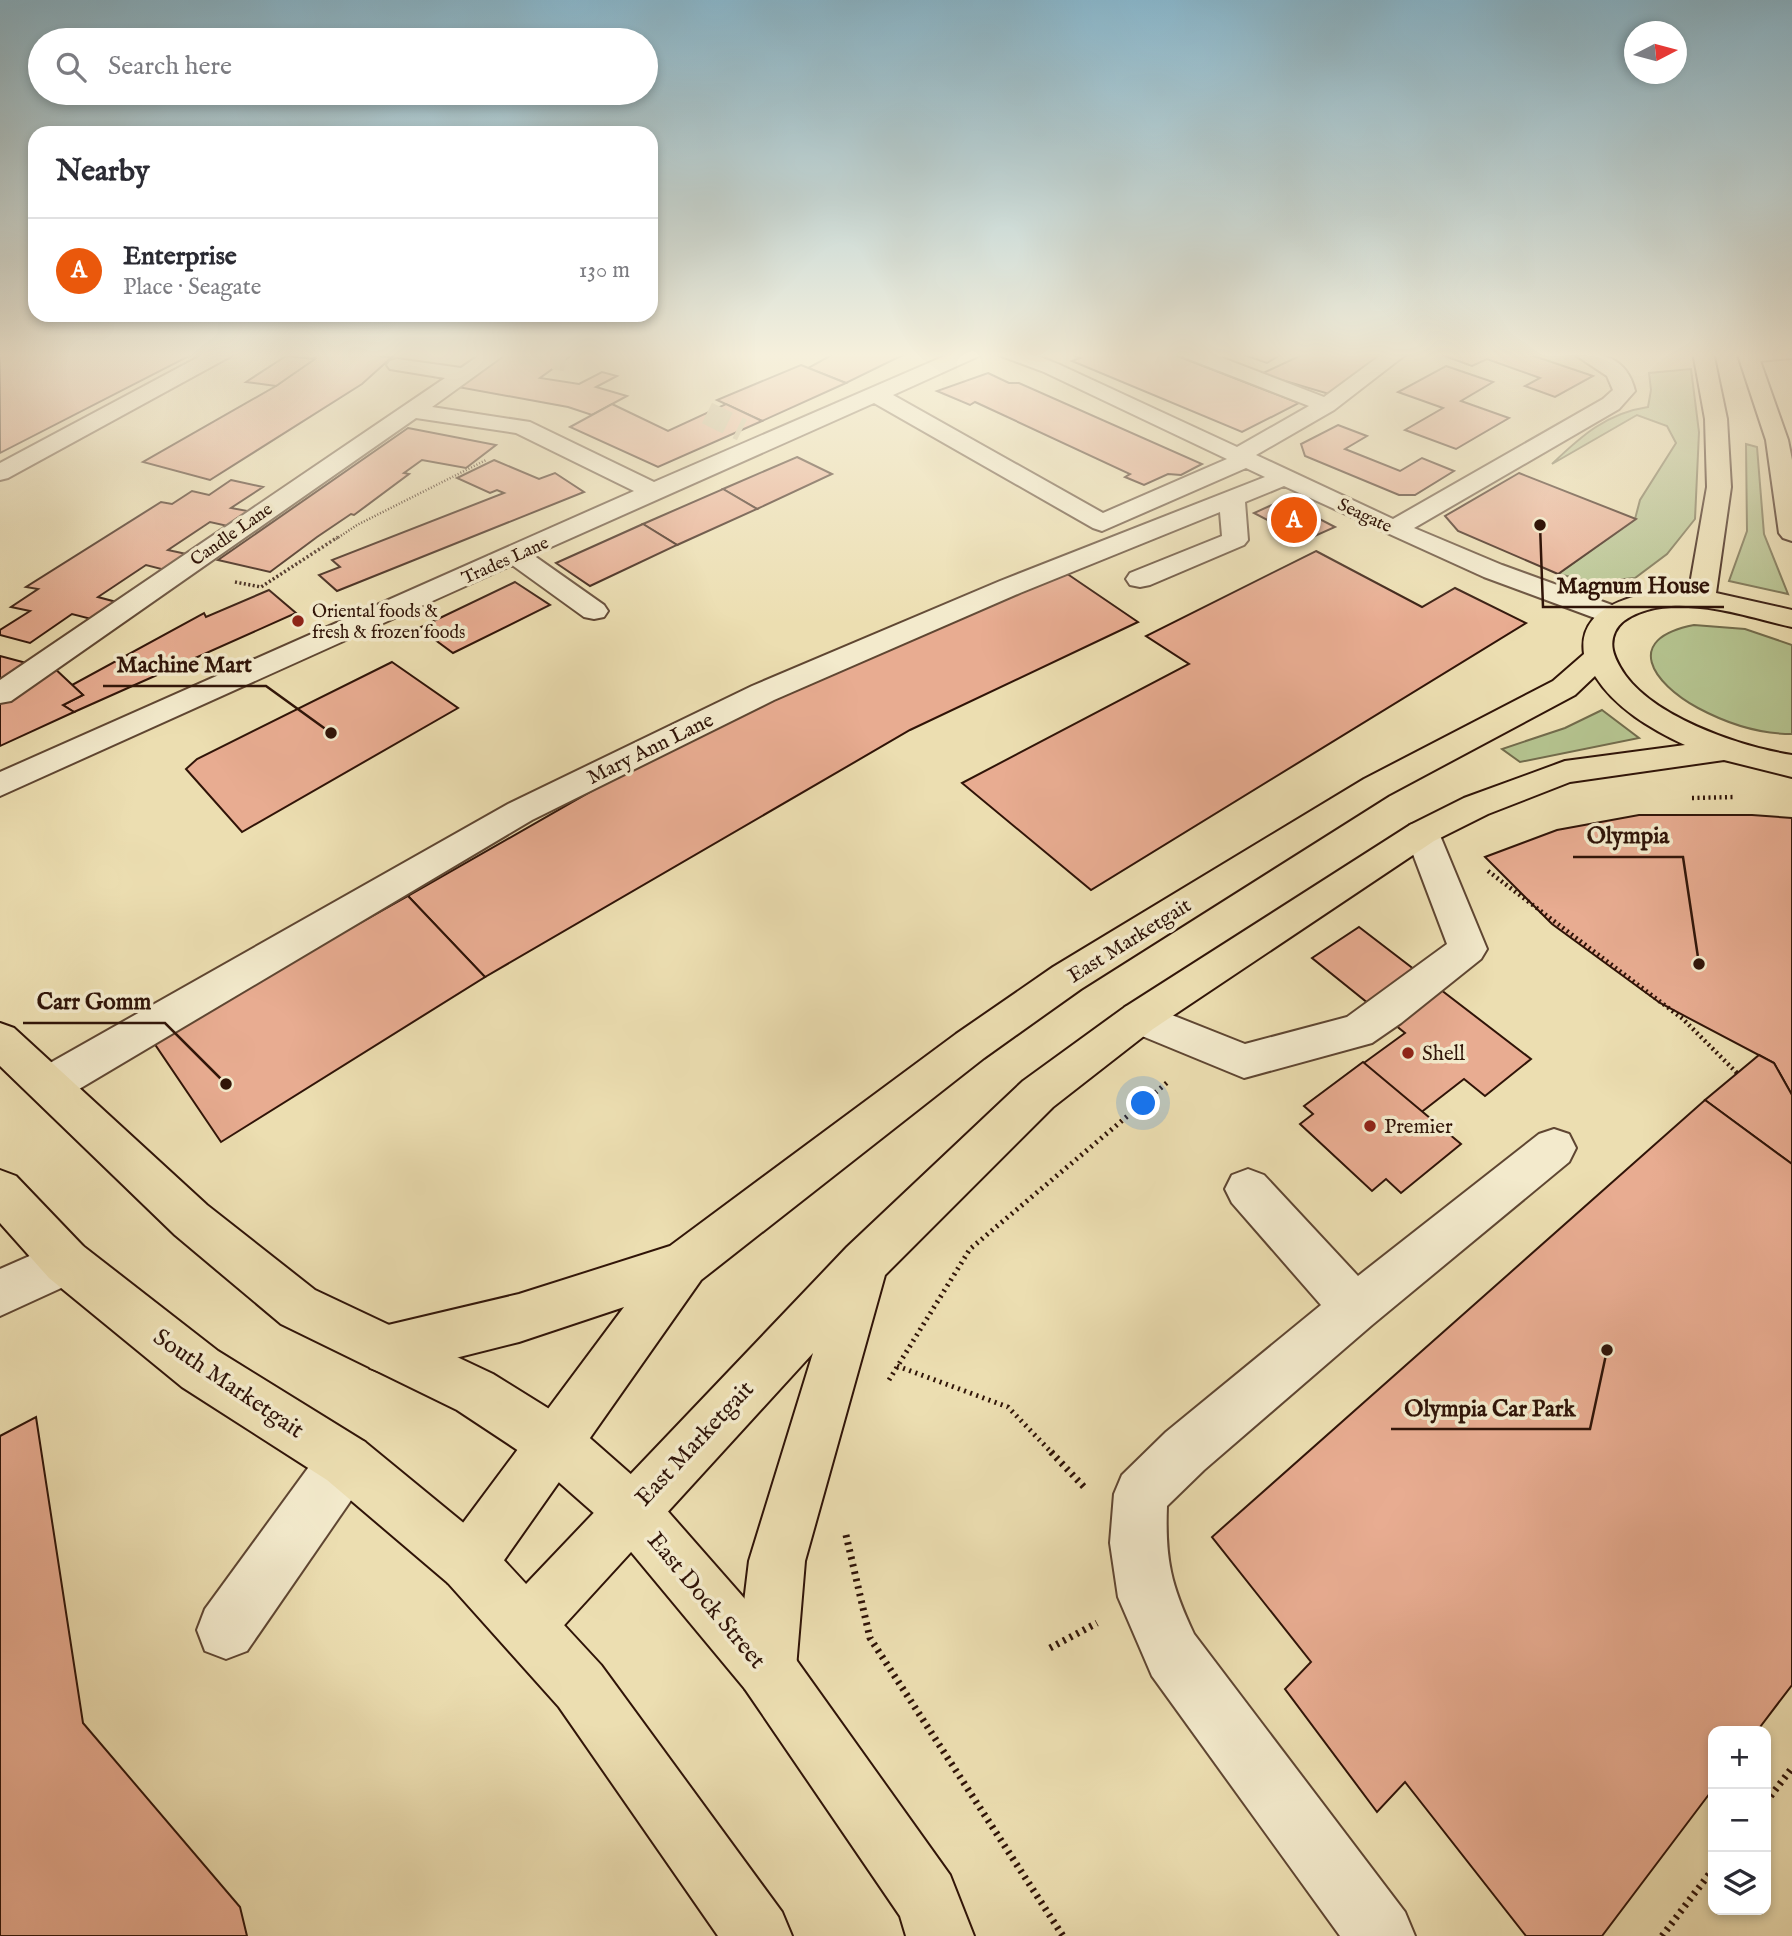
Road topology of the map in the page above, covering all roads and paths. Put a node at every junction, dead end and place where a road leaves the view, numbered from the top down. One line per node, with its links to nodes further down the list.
1 (50, 442): 13 (street)
2 (366, 442): 20 (street, Candle Lane)
3 (522, 442): 20 (path)
4 (552, 442): 15 (street)
5 (769, 442): 15 (street, Trades Lane)
6 (963, 442): 12 (street)
7 (1211, 442): 12 (street, Seagate)
8 (1266, 442): 12 (street)
9 (1544, 442): 17 (street)
10 (1717, 442): 22 (main road)
11 (1777, 442): 18 (main road)
12 (1243, 457): 14 (street, Seagate)
13 (0, 473)
14 (1284, 478): 16 (street, Mary Ann Lane); 17 (street, Seagate)
15 (653, 491): 19 (street, Trades Lane)
16 (1232, 498): 21 (street); 38 (street, Mary Ann Lane)
17 (1394, 529): 25 (street, Seagate)
18 (1792, 533)
19 (516, 555): 23 (street); 29 (street, Trades Lane)
20 (176, 572): 26 (street, Candle Lane)
21 (1140, 579)
22 (1701, 599): 24 (main road); 25 (main road)
23 (594, 611)
24 (1792, 619)
25 (1603, 637): 27 (main road); 44 (main road, East Marketgait)
26 (0, 694)
27 (1723, 750): 28 (main road); 32 (main road, East Marketgait)
28 (1792, 766)
29 (0, 785)
30 (1746, 798): 31 (path)
31 (1684, 799)
32 (1422, 833): 34 (main road, East Marketgait); 36 (street)
33 (1481, 861): 37 (path)
34 (1139, 1018): 36 (street); 43 (main road, East Marketgait)
35 (0, 1040): 38 (main road)
36 (1209, 1047): 48 (path)
37 (1737, 1073)
38 (49, 1086): 47 (main road)
39 (1554, 1148): 46 (street)
40 (1248, 1189): 46 (street)
41 (0, 1191): 42 (main road, South Marketgait)
42 (65, 1262): 45 (street); 51 (main road, South Marketgait)
43 (864, 1263): 52 (main road, East Marketgait); 58 (main road, East Marketgait)
44 (684, 1264): 47 (main road, East Marketgait); 50 (main road, East Marketgait)
45 (0, 1293)
46 (1355, 1308): 54 (street)
47 (388, 1350): 50 (main road, East Dock Street)
48 (897, 1366): 49 (path); 54 (path)
49 (885, 1388)
50 (556, 1444): 52 (main road, East Dock Street); 55 (main road, East Marketgait)
51 (346, 1461): 55 (main road, South Marketgait); 57 (street)
52 (631, 1510): 56 (main road, East Marketgait); 58 (main road, East Dock Street)
53 (847, 1521): 64 (path)
54 (1138, 1543): 65 (street)
55 (468, 1563): 56 (main road)
56 (526, 1625): 62 (main road)
57 (226, 1629)
58 (766, 1668): 63 (main road, East Dock Street)
59 (1792, 1768): 60 (path)
60 (1771, 1795)
61 (1708, 1876): 66 (path)
62 (758, 1936)
63 (940, 1936)
64 (1063, 1936)
65 (1381, 1936)
66 (1662, 1936)

